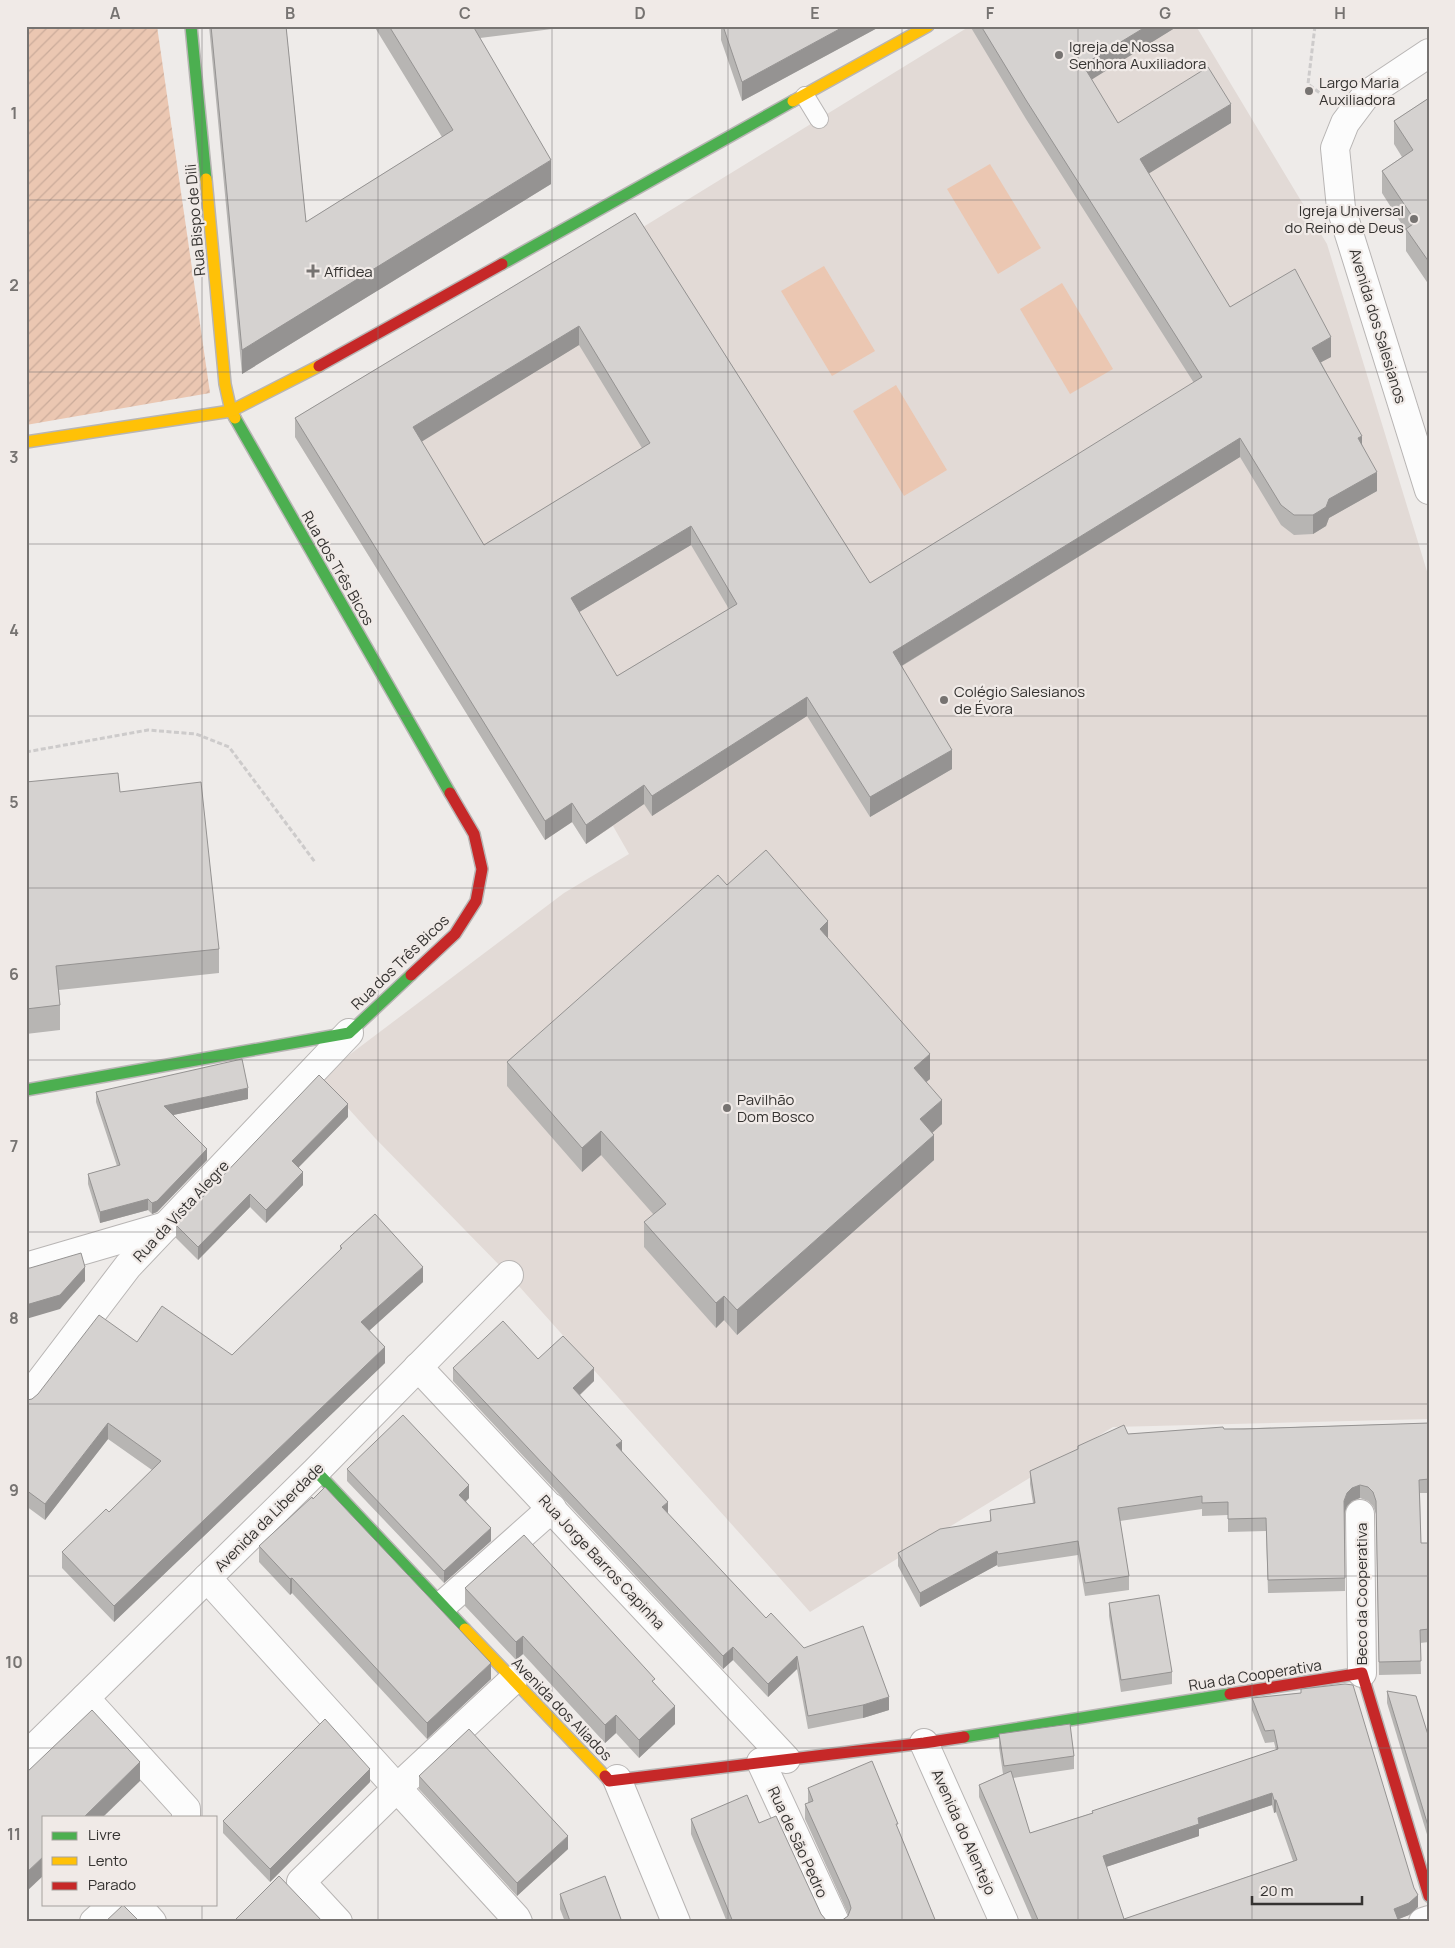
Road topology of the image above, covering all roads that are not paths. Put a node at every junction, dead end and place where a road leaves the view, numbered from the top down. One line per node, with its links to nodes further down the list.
1 (192, 26): 6 (street, Rua Bispo de Dili)
2 (928, 26): 4 (street)
3 (1429, 53): 8 (street, Avenida dos Salesianos)
4 (805, 96): 5 (lane); 6 (street)
5 (819, 119)
6 (231, 411): 7 (street); 9 (street, Rua dos Três Bicos)
7 (26, 442)
8 (1429, 490)
9 (349, 1033): 10 (street); 11 (street, Rua da Vista Alegre)
10 (26, 1090)
11 (167, 1226): 12 (street); 15 (street, Rua da Vista Alegre)
12 (26, 1267)
13 (509, 1275): 14 (street, Avenida da Liberdade)
14 (418, 1367): 16 (street, Avenida da Liberdade); 17 (street, Rua Jorge Barros Capinha)
15 (26, 1400)
16 (316, 1470): 19 (street, Avenida da Liberdade); 20 (street, Avenida dos Aliados)
17 (552, 1508): 20 (street); 26 (street, Rua Jorge Barros Capinha)
18 (1360, 1514): 21 (street, Beco da Cooperativa)
19 (207, 1578): 23 (street, Avenida da Liberdade); 28 (street)
20 (444, 1605): 22 (street, Avenida dos Aliados)
21 (1362, 1673): 24 (street, Rua da Cooperativa); 30 (street)
22 (513, 1680): 27 (street, Avenida dos Aliados); 28 (street)
23 (85, 1698): 25 (street, Avenida da Liberdade); 29 (street)
24 (924, 1743): 26 (street, Avenida dos Aliados); 40 (street, Avenida do Alentejo)
25 (26, 1756)
26 (773, 1761): 27 (street, Avenida dos Aliados); 39 (street, Rua de São Pedro)
27 (617, 1780): 38 (street)
28 (397, 1788): 36 (street); 37 (street)
29 (186, 1816)
30 (1429, 1896)
31 (112, 1906): 34 (street)
32 (138, 1906): 35 (street)
33 (1429, 1920): 41 (street)
34 (94, 1922)
35 (152, 1922)
36 (338, 1922)
37 (518, 1922)
38 (676, 1922)
39 (835, 1922)
40 (1004, 1922)
41 (1423, 1922)

